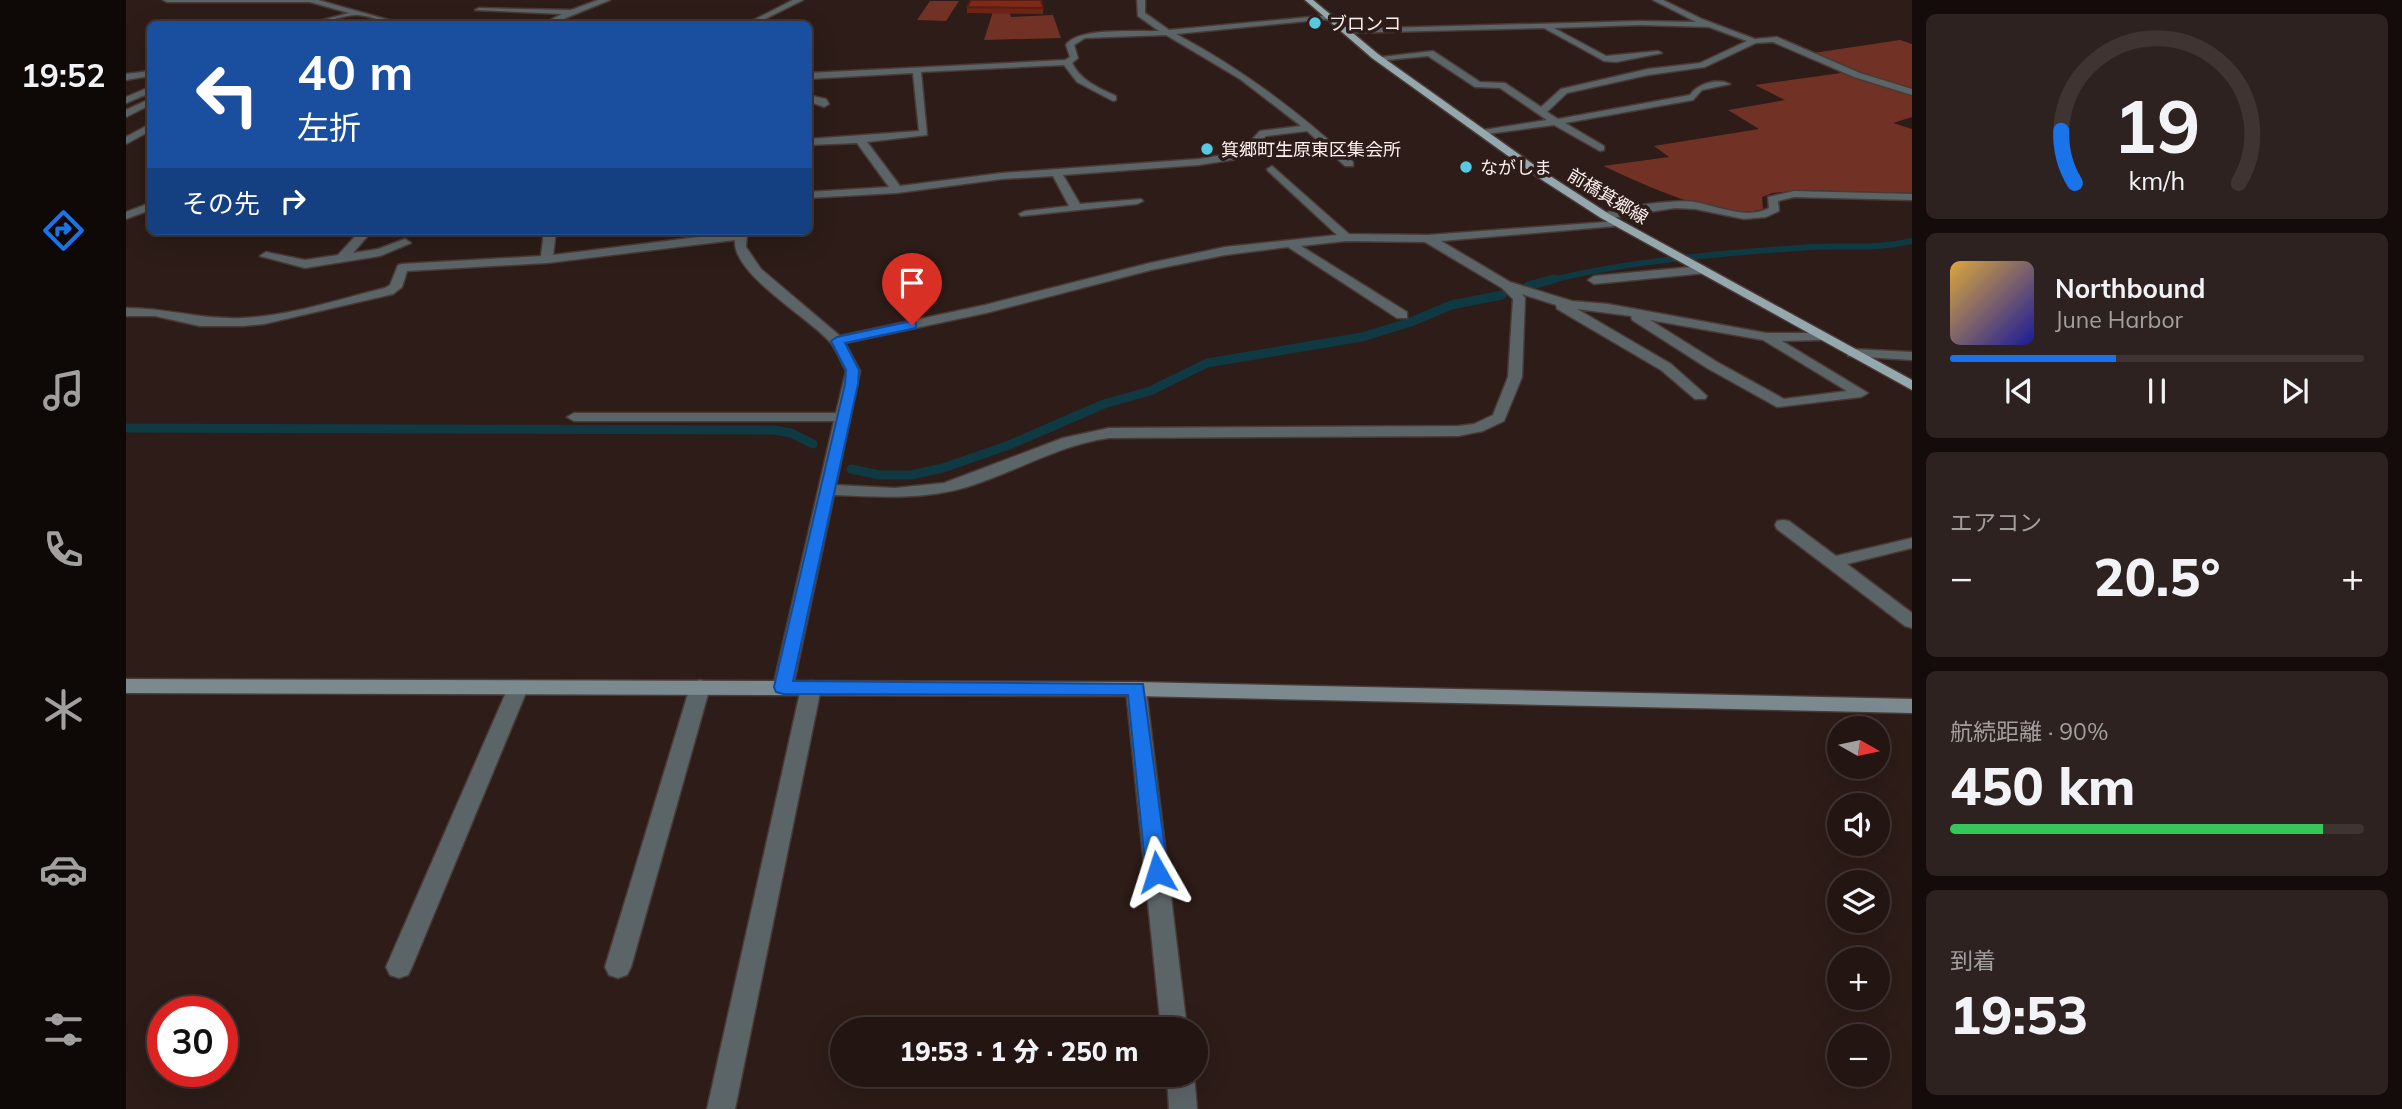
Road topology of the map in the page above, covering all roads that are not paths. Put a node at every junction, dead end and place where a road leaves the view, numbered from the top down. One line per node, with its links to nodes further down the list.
1 (167, 0): 2 (street)
2 (209, 0): 3 (street)
3 (310, 0): 12 (street)
4 (606, 0): 11 (street)
5 (799, 0): 17 (street)
6 (1141, 0): 7 (street); 21 (street)
7 (1151, 0)
8 (1309, 0): 13 (main road, 前橋箕郷線)
9 (1657, 0): 18 (street)
10 (479, 10): 11 (street)
11 (572, 12): 16 (street)
12 (355, 14): 14 (street); 15 (street)
13 (1328, 17): 20 (main road, 前橋箕郷線); 21 (street)
14 (325, 21)
15 (385, 21)
16 (552, 21)
17 (756, 21)
18 (1709, 25): 19 (street); 22 (street)
19 (1544, 26): 20 (street); 23 (street)
20 (1345, 31): 24 (main road, 前橋箕郷線)
21 (1163, 33): 25 (street); 42 (street)
22 (1754, 41): 32 (street); 39 (street)
23 (1658, 53)
24 (1377, 58): 39 (street); 44 (main road, 前橋箕郷線)
25 (1068, 62): 26 (street); 33 (street)
26 (917, 71): 28 (street); 45 (street)
27 (147, 74): 29 (street)
28 (812, 76)
29 (126, 77)
30 (1726, 84): 41 (street)
31 (147, 92): 35 (street)
32 (1912, 92)
33 (1113, 98)
34 (812, 99): 38 (street)
35 (126, 102): 36 (street)
36 (147, 103)
37 (147, 104): 40 (street)
38 (824, 104)
39 (1541, 112): 41 (street)
40 (126, 114)
41 (1556, 122): 44 (street); 49 (street)
42 (1311, 128): 50 (street); 52 (street)
43 (147, 129): 46 (street)
44 (1483, 133): 61 (main road, 前橋箕郷線)
45 (860, 140): 47 (street); 53 (street)
46 (126, 141): 48 (street)
47 (812, 142)
48 (147, 143)
49 (1600, 148)
50 (1349, 164)
51 (1272, 169): 66 (street)
52 (1056, 172): 53 (street); 58 (street)
53 (897, 190): 54 (street)
54 (812, 195)
55 (1912, 197): 61 (street)
56 (1137, 201): 58 (street)
57 (147, 207): 60 (street)
58 (1076, 208): 59 (street)
59 (1025, 214)
60 (126, 216)
61 (1610, 220): 67 (street); 73 (main road, 前橋箕郷線)
62 (362, 235): 71 (street)
63 (550, 235): 72 (street)
64 (732, 235): 72 (street)
65 (740, 235): 82 (street)
66 (1346, 237): 67 (street); 69 (street)
67 (1428, 239): 75 (street)
68 (405, 243): 71 (street)
69 (1289, 243): 79 (street); 82 (street)
70 (266, 257): 71 (street)
71 (342, 258)
72 (547, 259): 77 (street)
73 (1699, 269): 74 (street); 80 (main road, 前橋箕郷線)
74 (1594, 279)
75 (1506, 285): 76 (street); 89 (street)
76 (1550, 299): 78 (street); 86 (street)
77 (126, 312)
78 (1628, 312): 81 (street); 81 (street)
79 (1402, 315)
80 (1821, 336): 81 (street); 83 (main road, 前橋箕郷線)
81 (1766, 337)
82 (837, 341): 88 (street)
83 (1853, 353): 84 (street); 85 (main road, 前橋箕郷線)
84 (1912, 356)
85 (1912, 386)
86 (1700, 396)
87 (574, 418): 88 (street)
88 (844, 418): 89 (street)
89 (828, 490): 96 (street)
90 (1783, 524): 92 (street)
91 (1912, 542): 92 (street)
92 (1832, 563): 93 (street)
93 (1912, 622)
94 (126, 686): 97 (street)
95 (700, 687): 96 (street); 97 (street); 102 (street)
96 (783, 687): 98 (street)
97 (518, 688): 101 (street)
98 (811, 688): 99 (street); 105 (street)
99 (1136, 689): 100 (street); 103 (street)
100 (1912, 706)
101 (399, 967)
102 (618, 967)
103 (1173, 1017)
104 (1181, 1087): 106 (street)
105 (721, 1109)
106 (1183, 1109)

